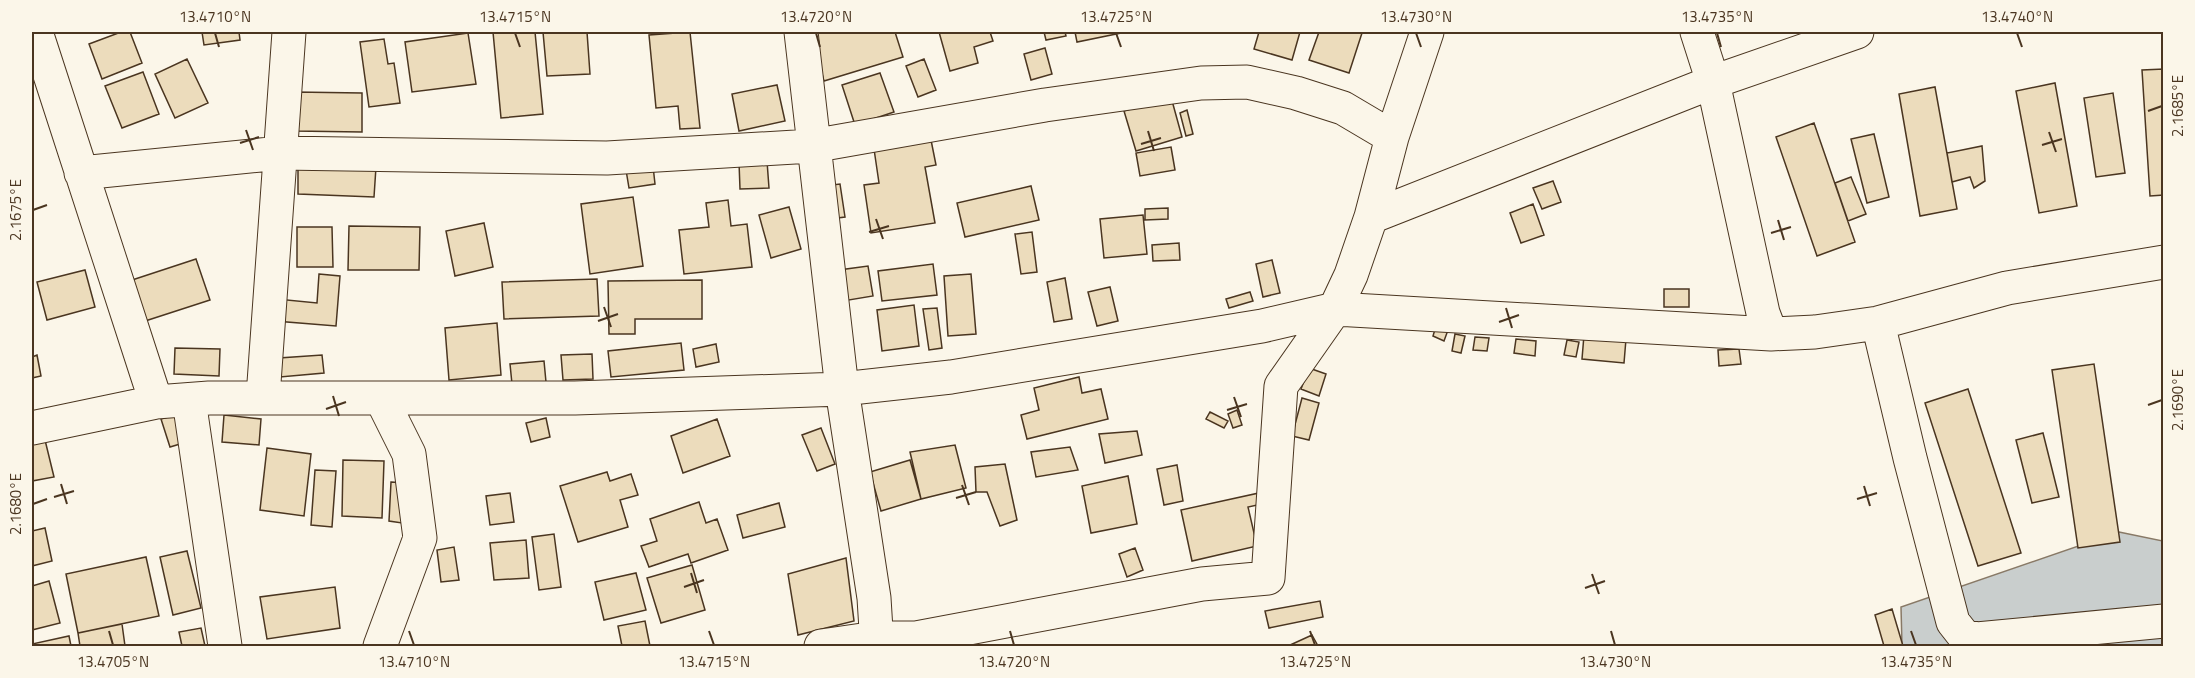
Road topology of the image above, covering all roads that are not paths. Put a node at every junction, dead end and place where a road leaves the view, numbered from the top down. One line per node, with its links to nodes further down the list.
1 (36, 32): 11 (street)
2 (289, 32): 10 (street)
3 (801, 32): 9 (street)
4 (1427, 32): 8 (street)
5 (1697, 32): 7 (street)
6 (1857, 32): 7 (street)
7 (1713, 82): 12 (street); 16 (street)
8 (1392, 137): 9 (street); 12 (street)
9 (812, 146): 10 (street); 17 (street)
10 (281, 153): 11 (street); 18 (street)
11 (81, 173): 21 (street)
12 (1371, 218): 14 (street)
13 (2163, 262): 15 (street)
14 (1335, 309): 16 (street); 17 (street); 24 (street)
15 (1878, 323): 16 (street); 23 (street)
16 (1771, 334)
17 (842, 389): 19 (street); 24 (street)
18 (263, 397): 19 (street); 20 (street)
19 (381, 398): 26 (street)
20 (189, 400): 21 (street); 25 (street)
21 (156, 402): 22 (street)
22 (32, 428)
23 (2163, 621)
24 (877, 642): 27 (street)
25 (225, 646)
26 (380, 646)
27 (821, 646)

